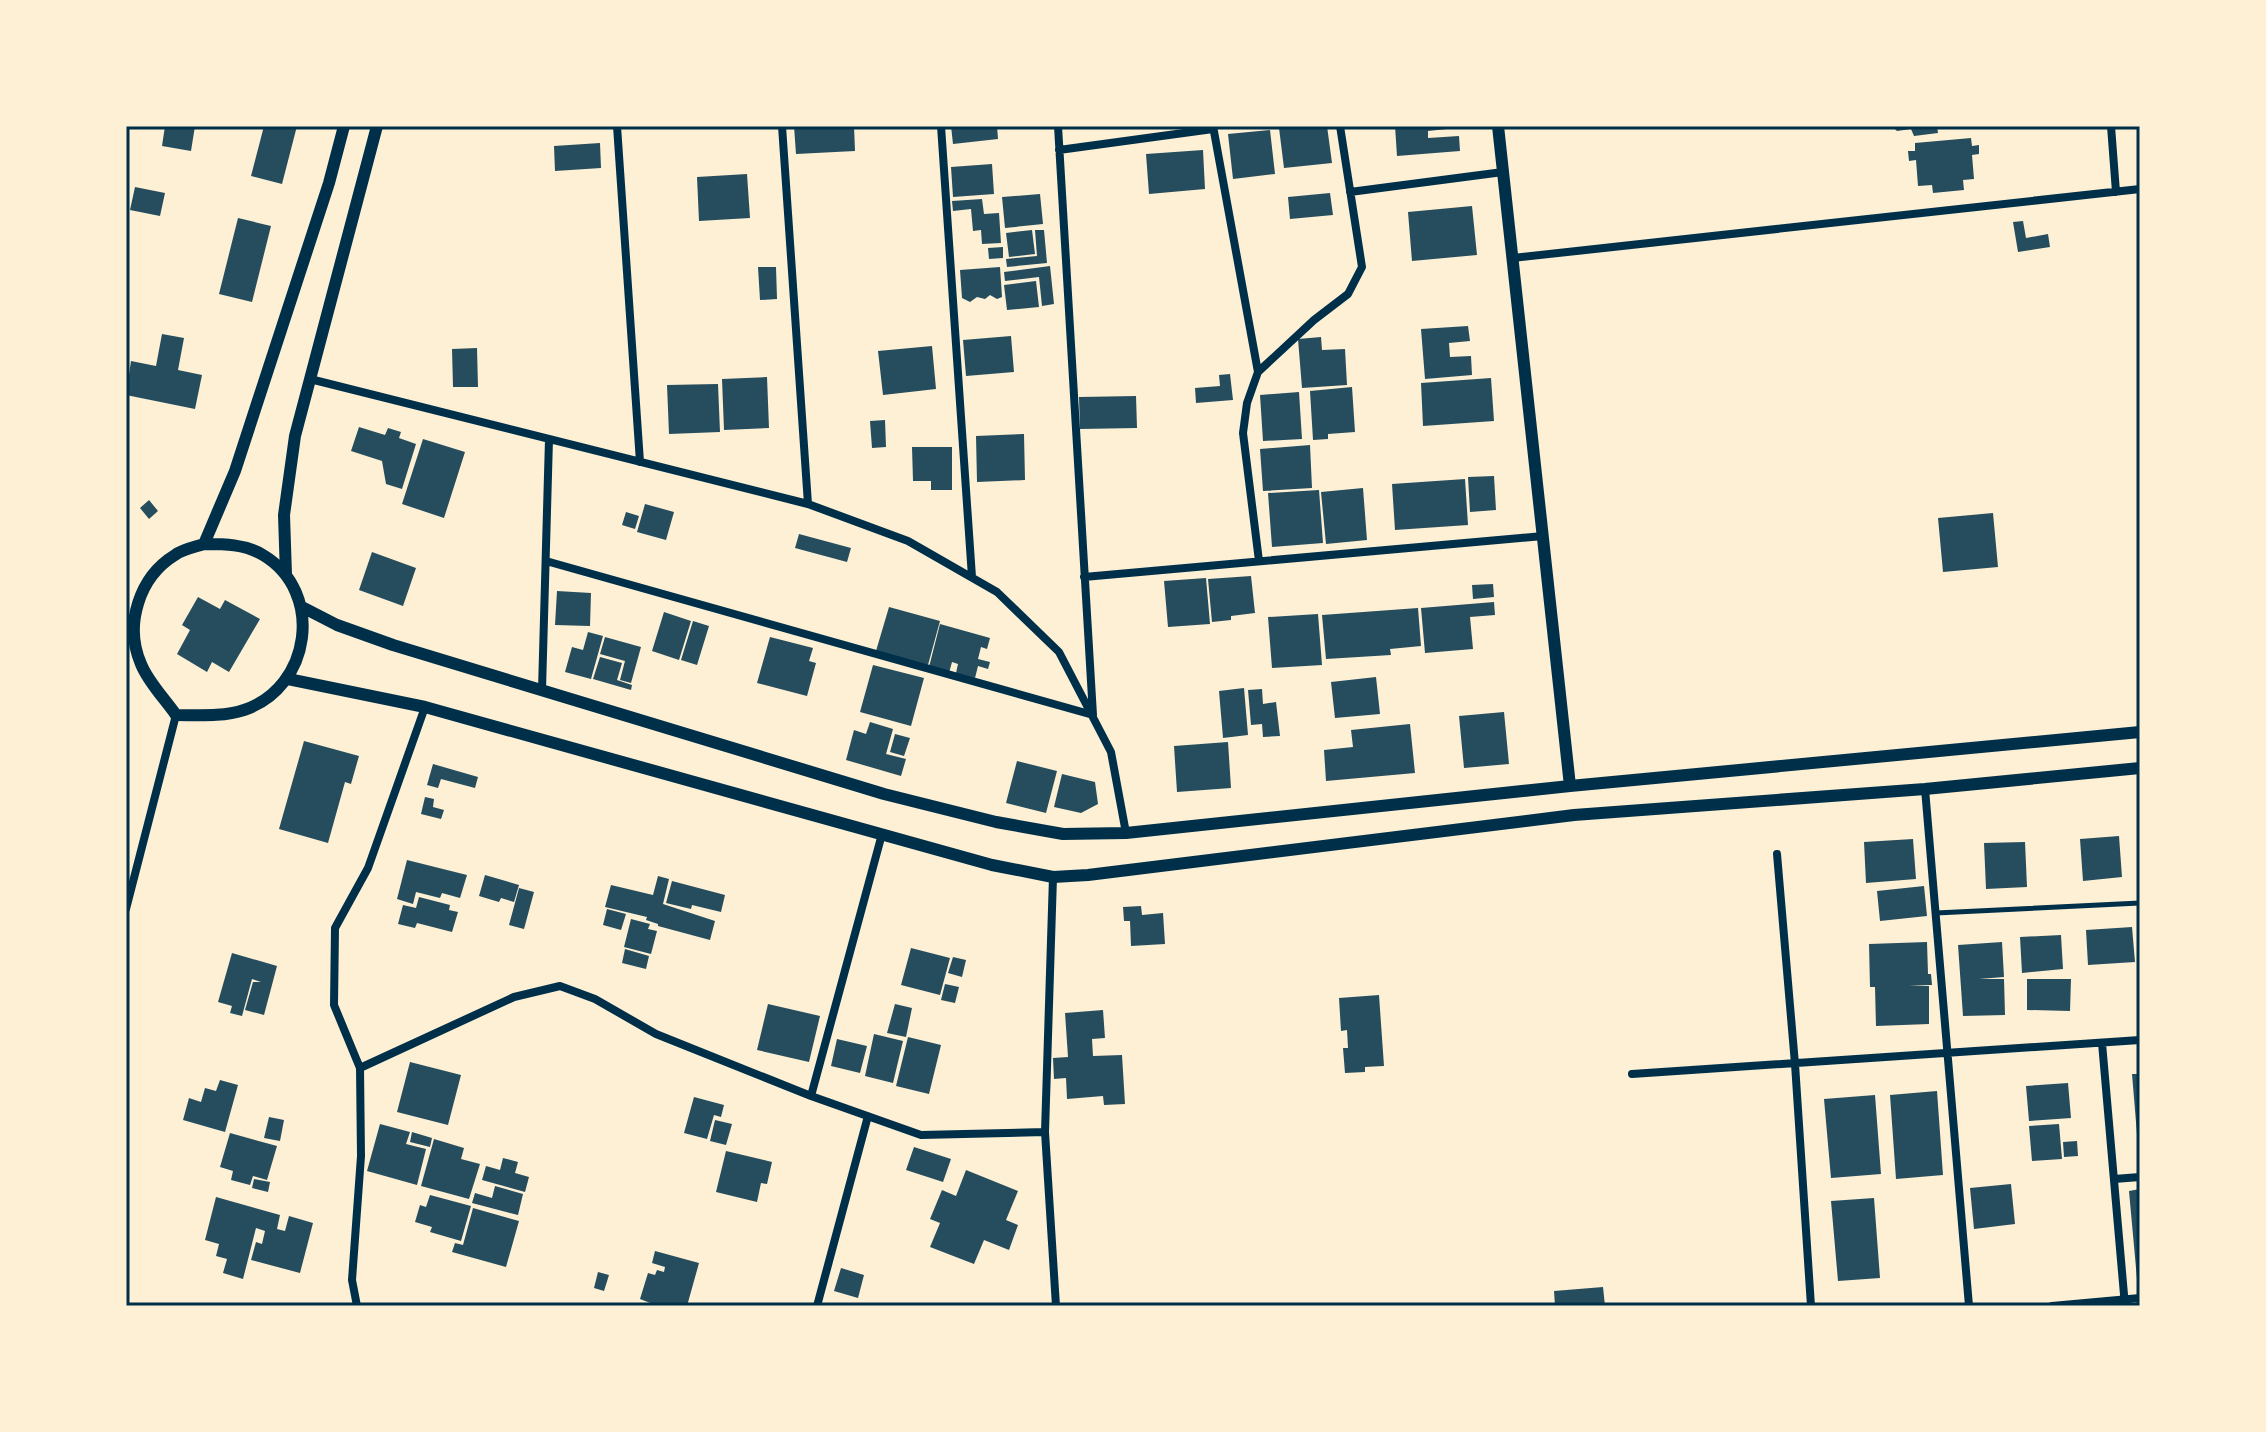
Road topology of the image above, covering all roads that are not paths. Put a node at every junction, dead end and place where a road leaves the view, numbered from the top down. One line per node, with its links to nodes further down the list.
1 (344, 126): 23 (street)
2 (377, 126): 18 (street)
3 (617, 126): 20 (street)
4 (782, 126): 21 (street)
5 (941, 126): 27 (street)
6 (1058, 126): 11 (street)
7 (1340, 126): 14 (street)
8 (1498, 126): 12 (street)
9 (2111, 126): 15 (street)
10 (1213, 128): 11 (street); 17 (street)
11 (1059, 150): 28 (street)
12 (1503, 172): 14 (street); 16 (street)
13 (2140, 189): 15 (street)
14 (1350, 192): 17 (street)
15 (2116, 192): 16 (street)
16 (1513, 258): 22 (street)
17 (1258, 372): 25 (street)
18 (310, 379): 19 (street); 26 (street)
19 (549, 439): 20 (street); 24 (street)
20 (640, 462): 21 (street)
21 (808, 504): 27 (street)
22 (1543, 536): 25 (street); 38 (street)
23 (204, 544): 26 (street); 29 (street)
24 (546, 561): 32 (street); 35 (street)
25 (1259, 561): 28 (street)
26 (286, 575): 30 (street)
27 (972, 577): 35 (street)
28 (1084, 577): 35 (street)
29 (132, 599): 34 (street)
30 (302, 607): 31 (street); 32 (street)
31 (288, 679): 33 (street); 34 (street)
32 (542, 690): 40 (street)
33 (425, 707): 41 (street); 51 (street)
34 (176, 715): 45 (street)
35 (1093, 715): 40 (street)
36 (2140, 732): 38 (street)
37 (2140, 768): 39 (street)
38 (1570, 786): 40 (street)
39 (1925, 789): 43 (street); 46 (street)
40 (1126, 833)
41 (882, 834): 43 (street); 53 (street)
42 (1777, 854): 50 (street)
43 (1053, 877): 55 (street)
44 (2140, 903): 46 (lane)
45 (126, 909)
46 (1935, 913): 49 (street)
47 (2140, 1040): 48 (street)
48 (2102, 1043): 49 (street); 57 (street)
49 (1947, 1053): 50 (street); 64 (street)
50 (1795, 1064): 52 (street); 63 (street)
51 (360, 1068): 53 (street); 60 (street)
52 (1632, 1074)
53 (811, 1096): 54 (street)
54 (868, 1116): 55 (street); 61 (street)
55 (1045, 1132): 62 (street)
56 (2140, 1177): 57 (street)
57 (2114, 1179): 59 (street)
58 (2140, 1298): 59 (street)
59 (2124, 1302): 65 (street)
60 (357, 1306)
61 (817, 1306)
62 (1056, 1306)
63 (1811, 1306)
64 (1969, 1306)
65 (2052, 1306)

